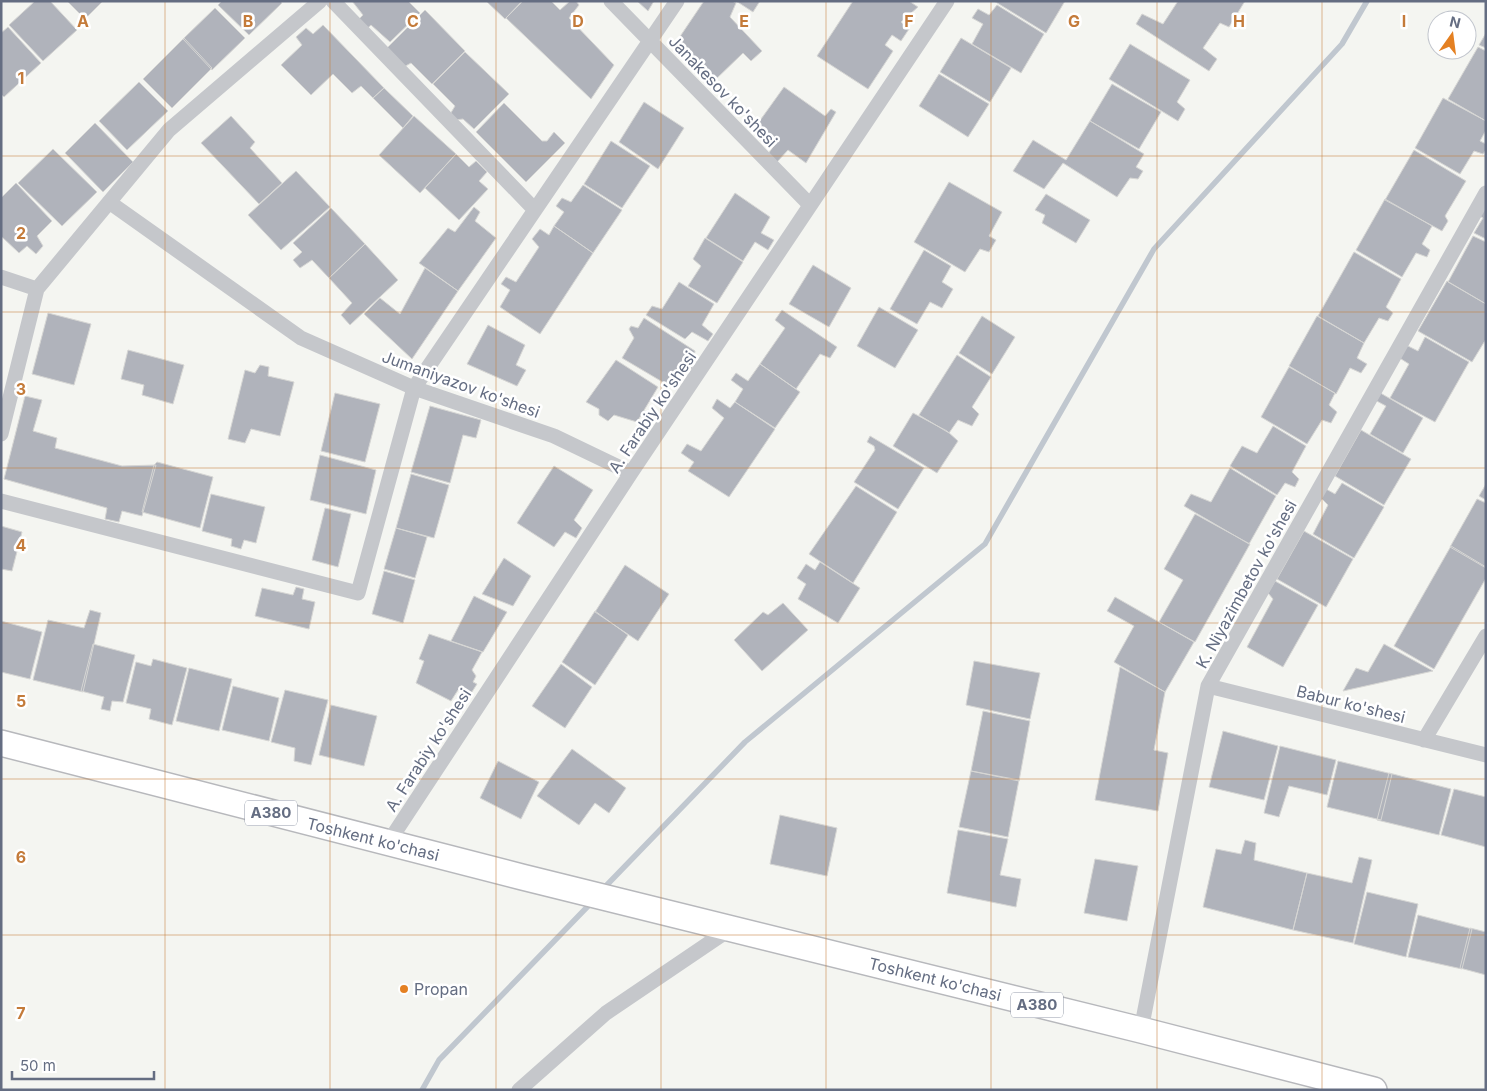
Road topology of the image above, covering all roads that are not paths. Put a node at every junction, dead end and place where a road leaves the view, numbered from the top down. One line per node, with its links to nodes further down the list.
1 (320, 1): 8 (street)
2 (333, 1): 10 (street)
3 (611, 1): 6 (street, Janakesov ko'shesi)
4 (677, 1): 6 (street)
5 (947, 1): 9 (street, A. Farabiy ko'shesi)
6 (650, 41): 9 (street, Janakesov ko'shesi); 10 (street)
7 (1486, 194): 18 (street, K. Niyazimbetov ko'shesi)
8 (109, 202): 12 (street); 13 (street, Jumaniyazov ko'shesi)
9 (810, 205): 15 (street, A. Farabiy ko'shesi)
10 (536, 210): 13 (street)
11 (1, 277): 12 (street)
12 (37, 289): 14 (street)
13 (414, 388): 15 (street, Jumaniyazov ko'shesi); 16 (street)
14 (1, 434)
15 (631, 473): 22 (street, A. Farabiy ko'shesi)
16 (1, 501)
17 (1486, 636): 19 (street)
18 (1208, 686): 19 (street, Babur ko'shesi); 24 (street, K. Niyazimbetov ko'shesi)
19 (1424, 740): 21 (street, Babur ko'shesi)
20 (1, 743): 22 (highway, Toshkent ko'chasi / A380)
21 (1486, 755)
22 (388, 843): 23 (highway, Toshkent ko'chasi / A380)
23 (730, 929): 24 (highway, Toshkent ko'chasi / A380); 25 (street)
24 (1141, 1030): 26 (highway, Toshkent ko'chasi / A380)
25 (519, 1090)
26 (1374, 1090)

